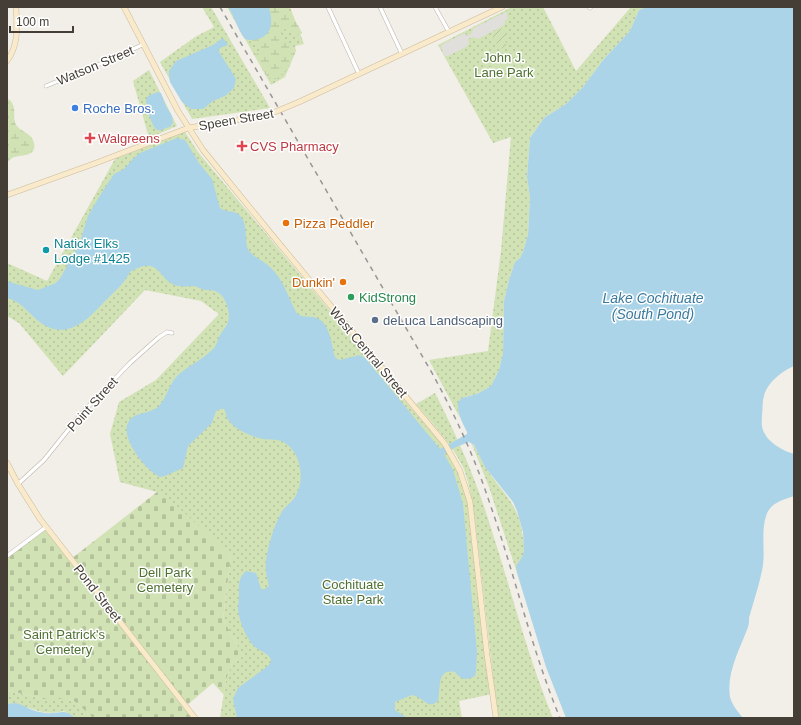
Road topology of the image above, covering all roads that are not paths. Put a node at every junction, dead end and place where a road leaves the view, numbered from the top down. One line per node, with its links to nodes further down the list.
1 (16, 7): 11 (street)
2 (124, 7): 9 (street, West Central Street)
3 (328, 7): 12 (street)
4 (380, 7): 10 (street)
5 (435, 7): 8 (street)
6 (502, 7): 7 (street, Speen Street)
7 (490, 10): 8 (street, Speen Street)
8 (448, 32): 10 (street, Speen Street)
9 (144, 44): 13 (street, Watson Street); 14 (street, West Central Street)
10 (402, 54): 12 (street, Speen Street)
11 (7, 61)
12 (359, 74): 14 (street, Speen Street, bridge)
13 (46, 86)
14 (188, 128): 15 (street, Speen Street); 22 (street, West Central Street)
15 (7, 195)
16 (172, 333): 18 (street, Point Street)
17 (7, 464): 18 (street, Pond Street)
18 (18, 484): 19 (street, Pond Street)
19 (46, 526): 20 (street); 21 (street, Pond Street)
20 (7, 556)
21 (196, 718)
22 (496, 718)

